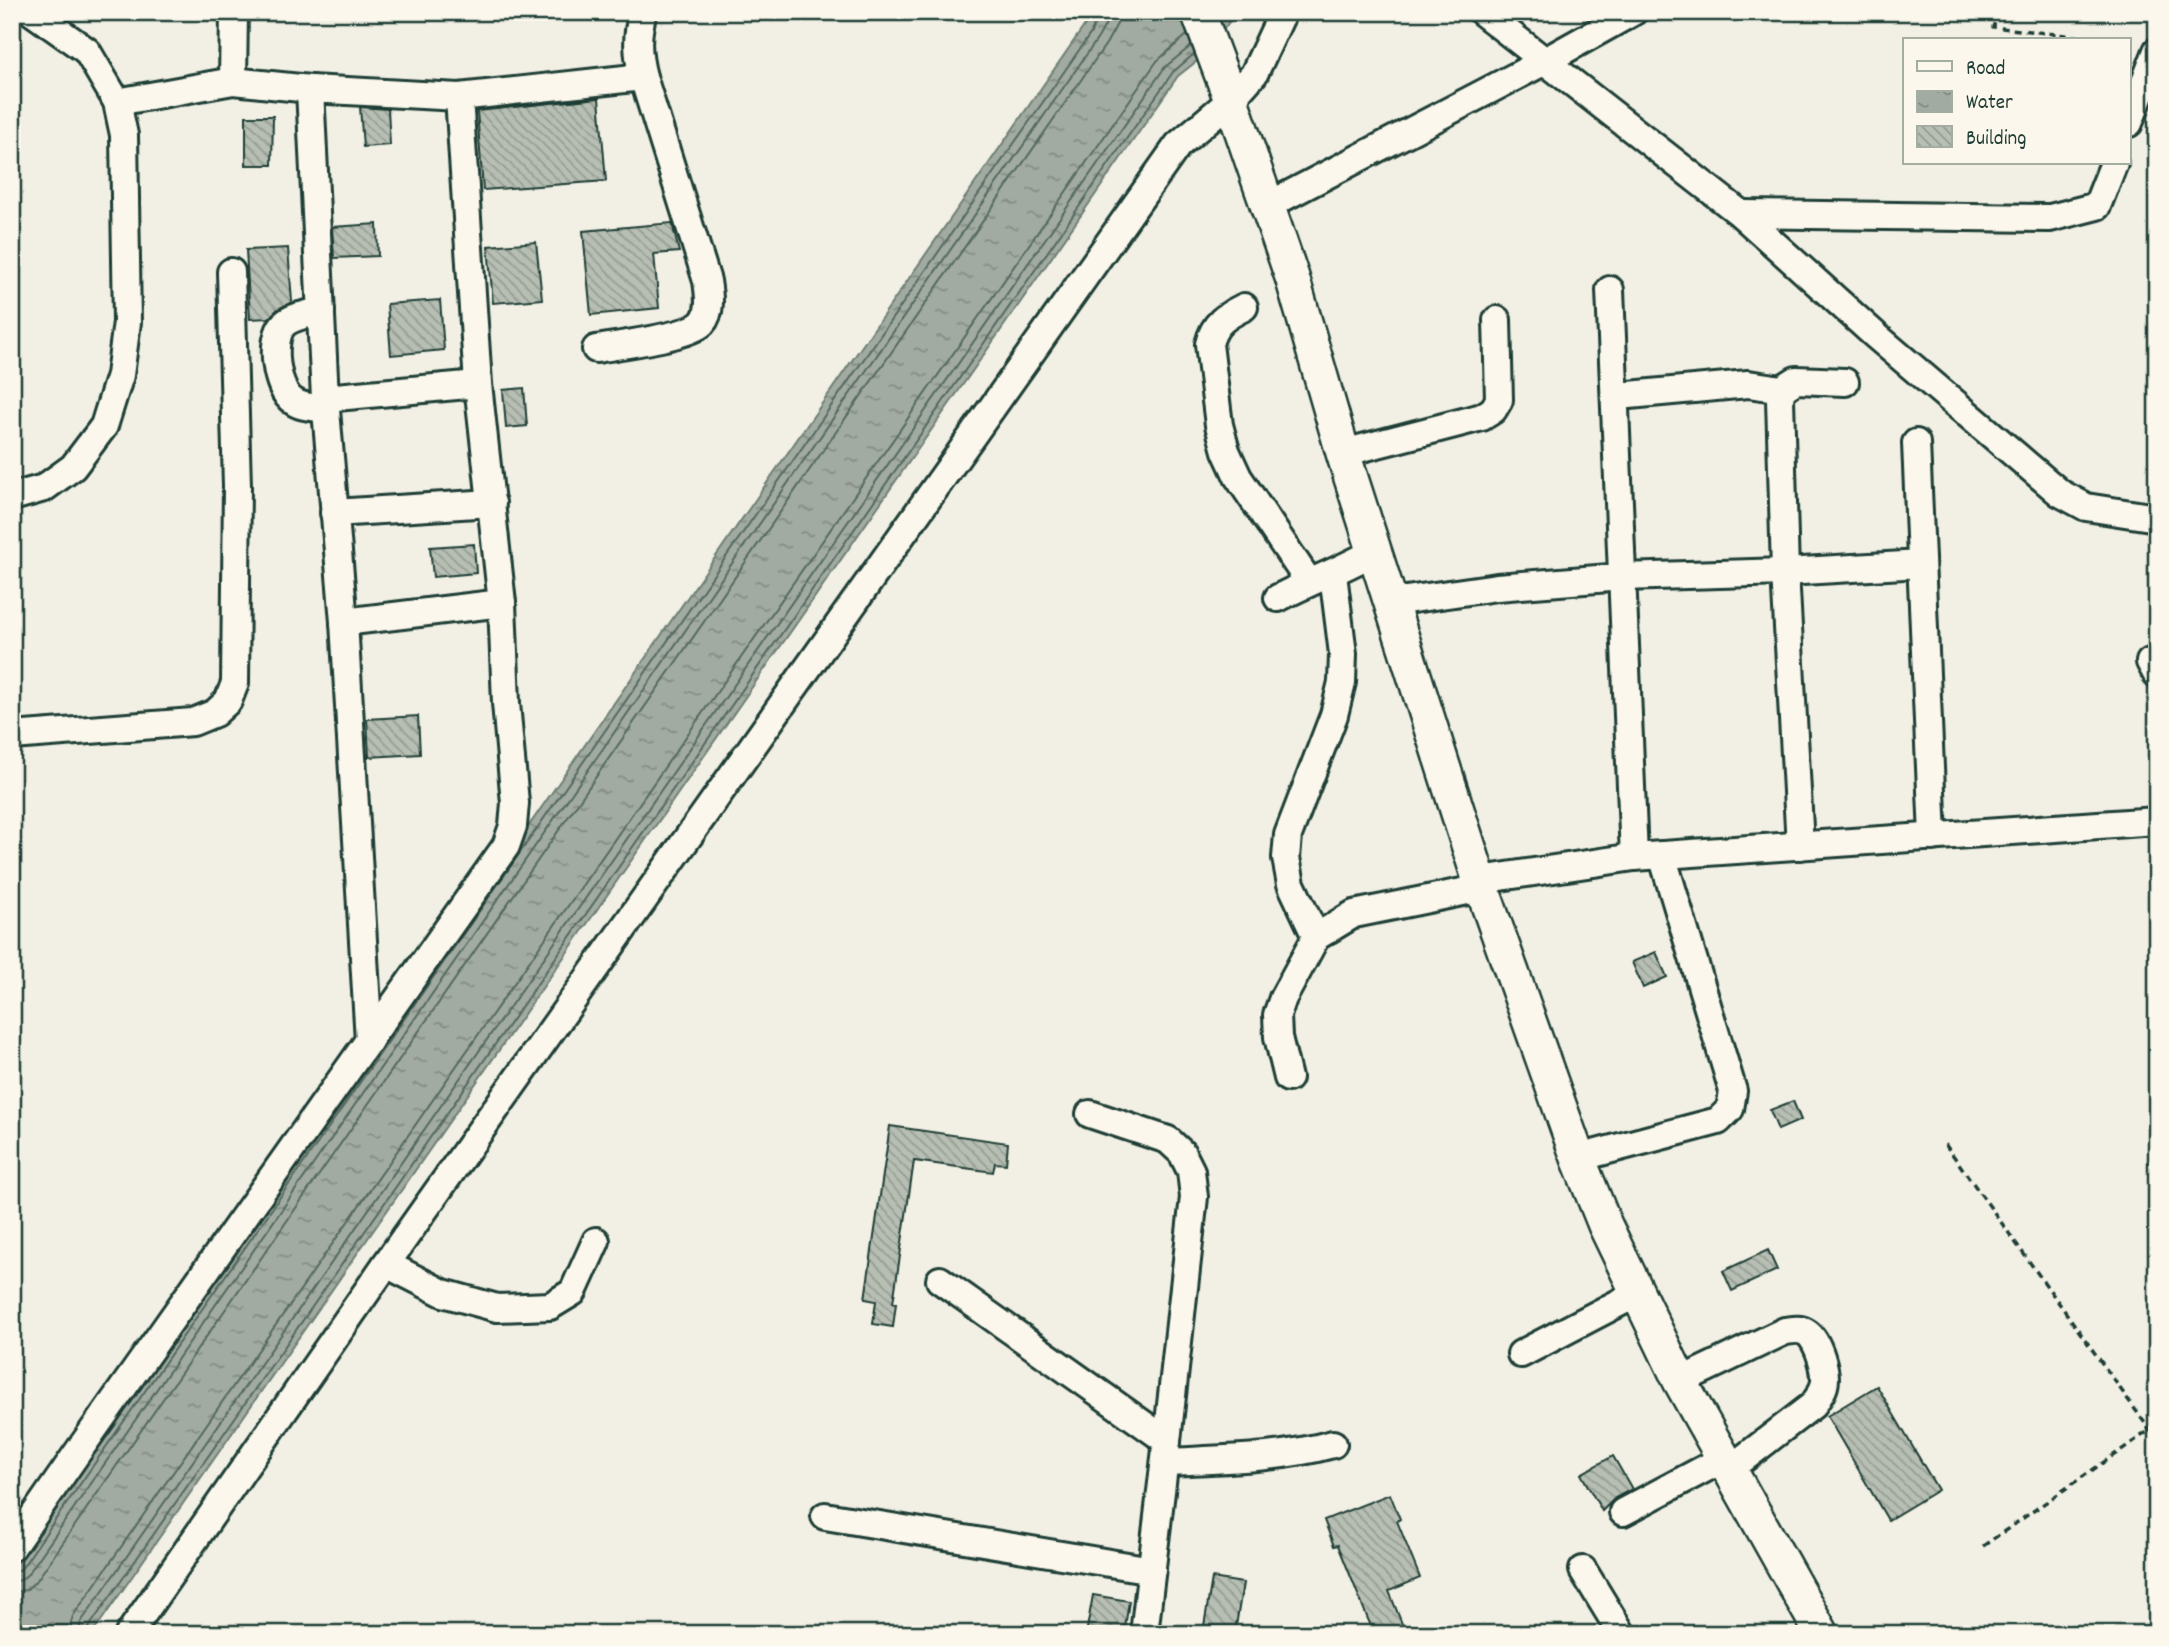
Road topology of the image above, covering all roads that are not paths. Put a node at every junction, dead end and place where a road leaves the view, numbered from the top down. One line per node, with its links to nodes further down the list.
1 (32, 12): 15 (street)
2 (234, 12): 11 (street)
3 (643, 12): 10 (street)
4 (1198, 12): 14 (main road)
5 (1283, 12): 14 (street)
6 (1482, 12): 9 (street)
7 (1633, 12): 9 (street)
8 (2157, 51): 16 (street)
9 (1545, 61): 18 (street); 19 (street)
10 (643, 77): 13 (street); 25 (street)
11 (233, 81): 12 (street); 15 (street)
12 (310, 89): 13 (street); 23 (street)
13 (459, 97): 27 (street)
14 (1231, 100): 18 (main road); 60 (street)
15 (117, 102): 33 (street)
16 (2130, 121)
17 (2114, 164): 19 (street)
18 (1267, 206): 32 (main road)
19 (1741, 214): 36 (street)
20 (231, 272): 47 (street)
21 (1610, 290): 41 (street)
22 (1244, 307): 42 (street)
23 (321, 311): 30 (street); 30 (street)
24 (1497, 320): 32 (street)
25 (596, 349)
26 (1845, 382): 28 (street)
27 (478, 384): 30 (street); 34 (street)
28 (1782, 389): 29 (street); 39 (street)
29 (1629, 395)
30 (325, 403): 35 (street)
31 (1916, 443): 38 (street)
32 (1343, 453): 37 (main road)
33 (12, 497)
34 (492, 503): 35 (street); 45 (street)
35 (334, 513): 46 (street)
36 (2157, 518)
37 (1376, 551): 40 (street); 44 (main road)
38 (1921, 564): 39 (street); 49 (street)
39 (1785, 572): 41 (street); 50 (street)
40 (1333, 574): 42 (street); 54 (street)
41 (1622, 577): 44 (street); 52 (street)
42 (1308, 582): 43 (street)
43 (1278, 598)
44 (1392, 602): 53 (main road)
45 (502, 603): 46 (street); 55 (street)
46 (344, 622): 55 (street)
47 (12, 736)
48 (2157, 821): 49 (street)
49 (1933, 837): 50 (street)
50 (1800, 846): 51 (street)
51 (1662, 855): 52 (street); 58 (street)
52 (1634, 857): 53 (street)
53 (1481, 884): 54 (street); 58 (main road)
54 (1316, 937): 56 (street)
55 (369, 1041): 70 (street)
56 (1288, 1078)
57 (1090, 1114): 66 (street)
58 (1578, 1158): 62 (main road)
59 (596, 1241): 60 (street)
60 (386, 1264): 73 (street)
61 (940, 1280): 66 (street)
62 (1638, 1293): 63 (street); 64 (main road)
63 (1521, 1354)
64 (1680, 1381): 67 (main road); 67 (street)
65 (1333, 1444): 66 (street)
66 (1167, 1452): 71 (street)
67 (1727, 1464): 68 (street); 76 (main road)
68 (1623, 1512)
69 (825, 1516): 71 (street)
70 (12, 1547)
71 (1152, 1570): 74 (street)
72 (1583, 1570): 75 (street)
73 (129, 1634)
74 (1144, 1634)
75 (1622, 1634)
76 (1822, 1634)

